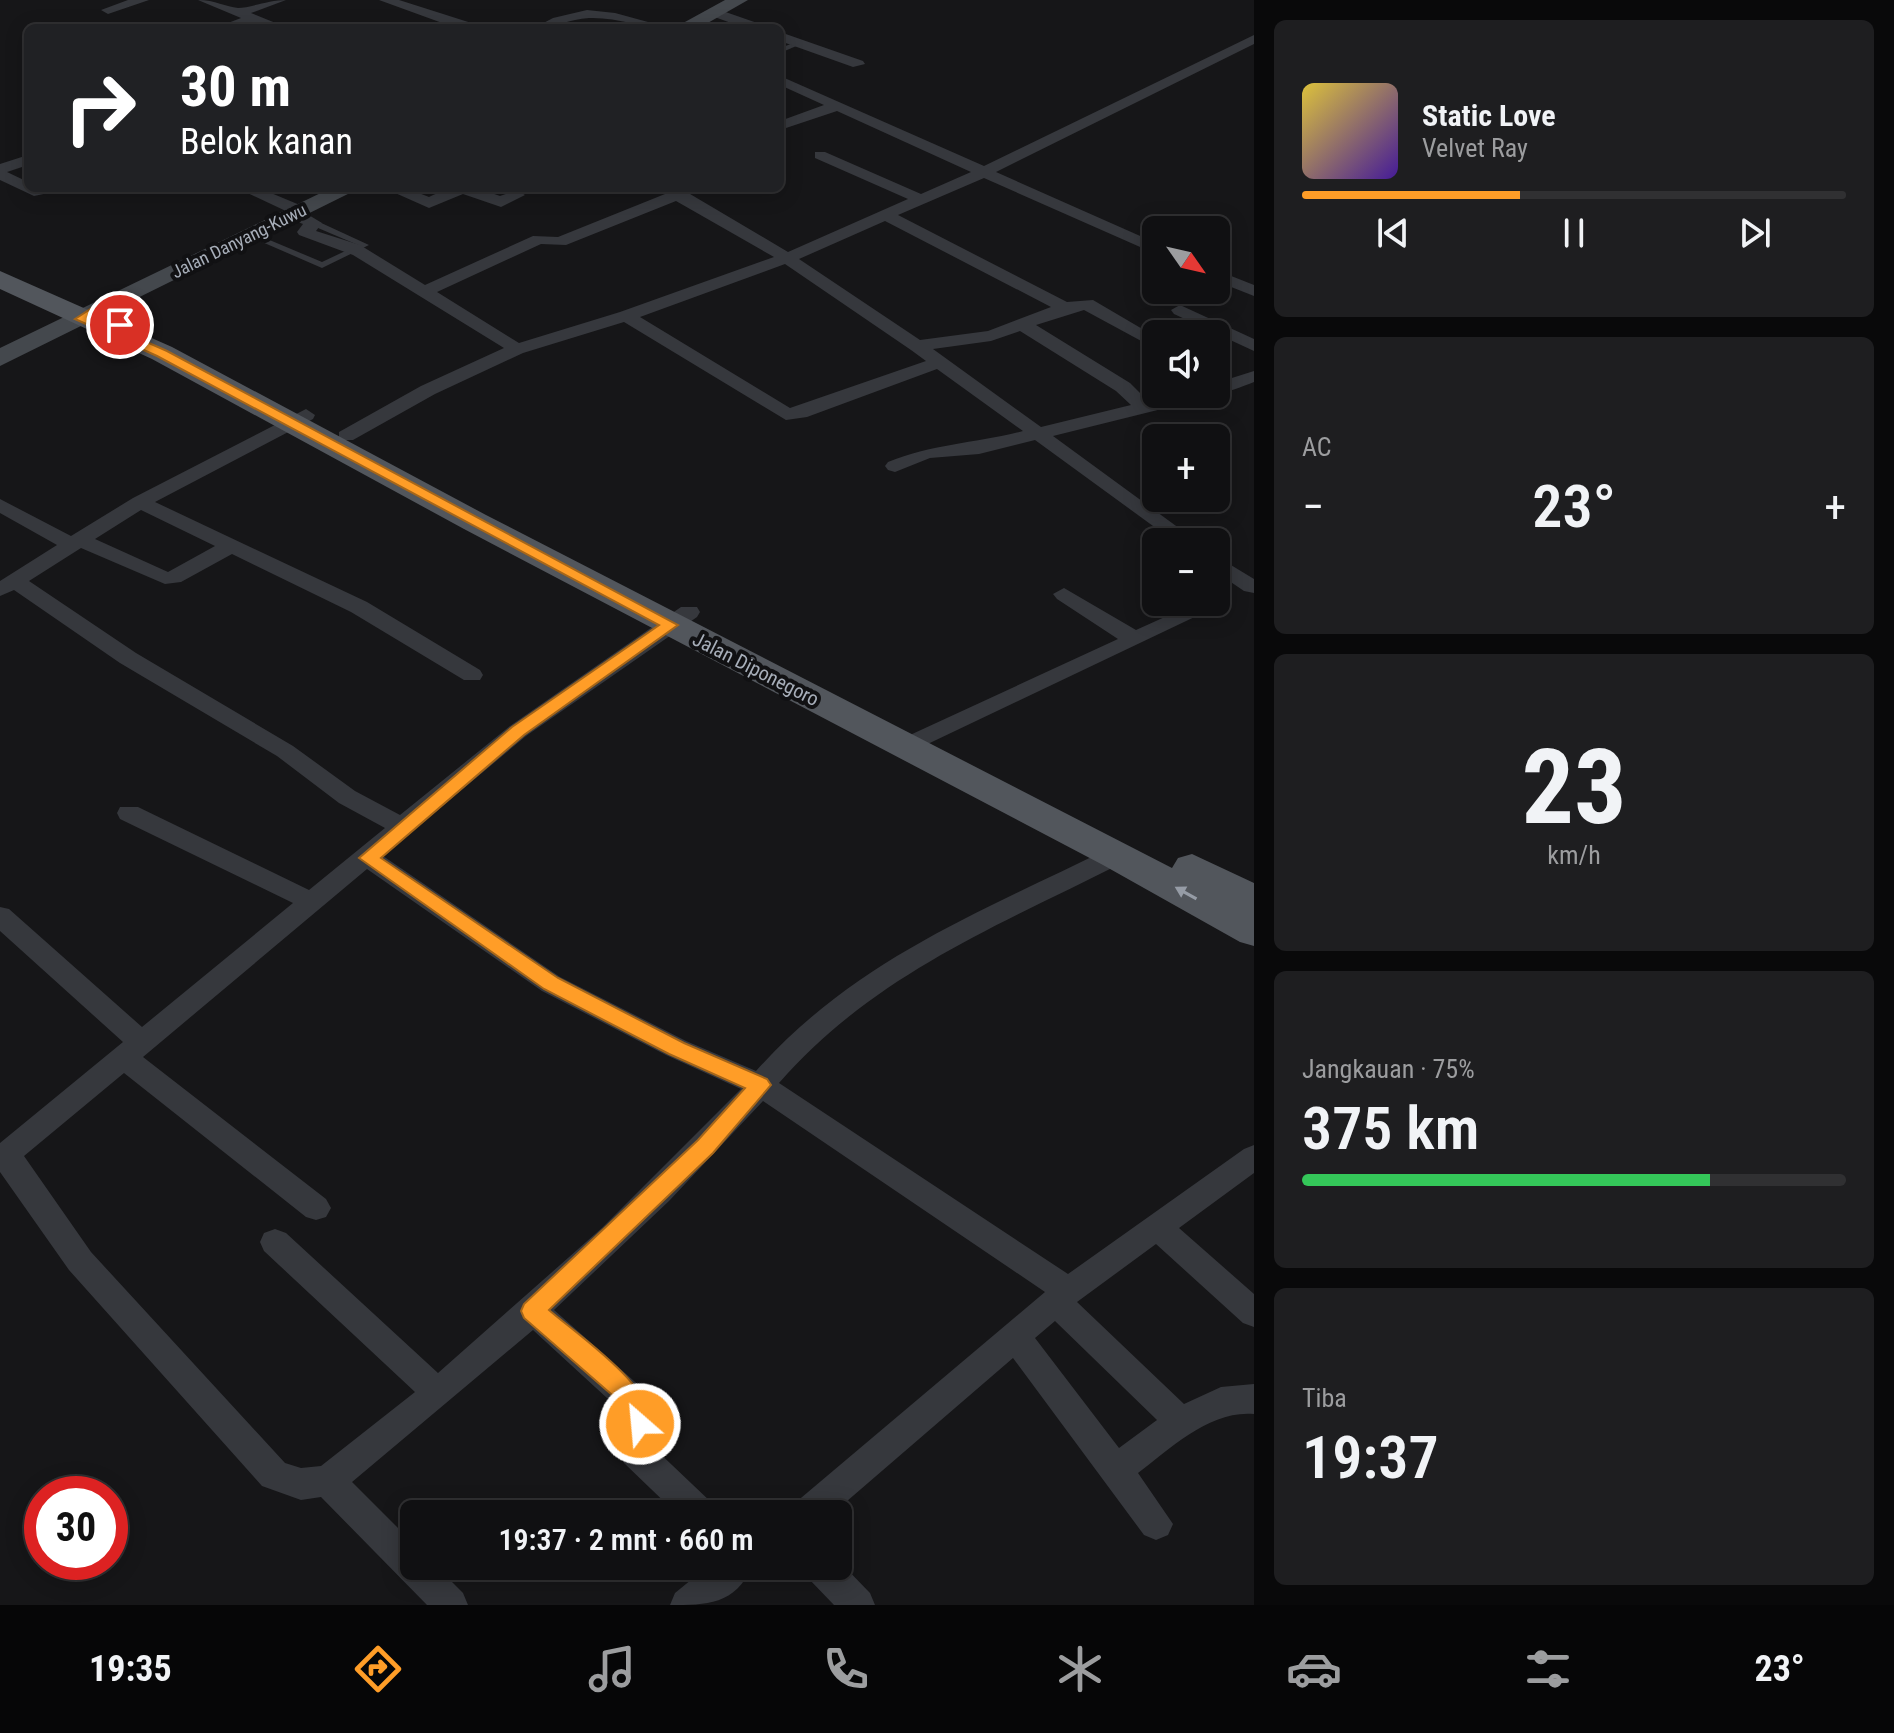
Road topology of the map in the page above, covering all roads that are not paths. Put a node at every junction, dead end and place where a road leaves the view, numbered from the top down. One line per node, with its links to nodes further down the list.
1 (142, 0): 7 (street)
2 (205, 0): 8 (street)
3 (279, 0): 8 (street)
4 (386, 0): 14 (street)
5 (608, 0): 9 (street)
6 (738, 0): 10 (street)
7 (108, 10)
8 (239, 12): 11 (street)
9 (594, 12): 15 (street); 16 (street)
10 (714, 12): 17 (street); 18 (street)
11 (254, 18): 12 (street); 13 (street)
12 (235, 24)
13 (270, 24)
14 (457, 24)
15 (550, 24)
16 (646, 24)
17 (692, 24)
18 (747, 24)
19 (784, 37): 21 (street)
20 (1254, 39): 30 (street)
21 (799, 43): 22 (lane); 23 (street)
22 (784, 49)
23 (858, 64)
24 (784, 82): 25 (street)
25 (837, 106): 26 (street); 30 (street)
26 (784, 125)
27 (820, 155): 40 (street)
28 (24, 162): 29 (street)
29 (0, 172): 31 (street)
30 (984, 172): 40 (street); 45 (street)
31 (24, 185)
32 (253, 192): 42 (street)
33 (342, 192): 42 (street, Jalan Danyang-Kuwu)
34 (402, 192): 35 (street)
35 (453, 192)
36 (473, 192): 39 (street)
37 (670, 192): 52 (street)
38 (674, 192): 47 (street)
39 (517, 195)
40 (920, 199): 41 (street)
41 (885, 215): 47 (street); 55 (street)
42 (303, 216): 43 (street, Jalan Danyang-Kuwu); 46 (street)
43 (250, 235): 46 (lane); 57 (street, Jalan Danyang-Kuwu)
44 (375, 240): 46 (lane)
45 (1142, 243)
46 (356, 248): 52 (street)
47 (787, 258): 58 (street); 61 (street)
48 (0, 267): 57 (main road, Jalan Diponegoro)
49 (0, 279): 57 (main road, Jalan Diponegoro)
50 (1230, 281): 51 (street)
51 (1254, 291)
52 (424, 292): 63 (street)
53 (1106, 298): 54 (street)
54 (1087, 304): 55 (street); 60 (street)
55 (1065, 308): 59 (street)
56 (1180, 310): 62 (street)
57 (87, 316): 64 (street, Jalan Danyang-Kuwu); 70 (main road, Jalan Diponegoro)
58 (626, 316): 63 (street); 65 (street)
59 (1023, 325): 61 (street); 68 (street)
60 (1142, 336)
61 (917, 346): 65 (street)
62 (1254, 346)
63 (517, 349): 72 (street)
64 (0, 358)
65 (939, 362): 71 (street)
66 (1254, 376): 67 (street)
67 (1230, 382)
68 (1142, 406)
69 (1144, 408): 71 (street)
70 (299, 418): 72 (main road, Jalan Diponegoro); 74 (street); 85 (main road, Jalan Diponegoro)
71 (1037, 434): 73 (street); 76 (street)
72 (346, 436): 85 (main road, Jalan Diponegoro)
73 (895, 466)
74 (140, 502): 77 (street); 78 (street)
75 (0, 505): 77 (street)
76 (1168, 528)
77 (76, 543): 78 (street); 80 (street)
78 (232, 545): 87 (street)
79 (1230, 571): 81 (street)
80 (8, 586): 90 (street)
81 (1253, 587): 83 (street)
82 (1064, 594): 86 (street)
83 (1230, 596)
84 (1184, 616): 86 (street)
85 (680, 618): 88 (main road, Jalan Diponegoro); 90 (street)
86 (1134, 639): 88 (street)
87 (472, 675)
88 (917, 740): 91 (main road, Jalan Diponegoro); 93 (main road, Jalan Diponegoro)
89 (129, 813): 94 (street)
90 (404, 828): 92 (street)
91 (1117, 855): 96 (main road, Jalan Diponegoro, one-way to 91); 98 (street)
92 (368, 858): 94 (street); 98 (street)
93 (1254, 900)
94 (313, 902): 97 (street)
95 (0, 916): 97 (street)
96 (1254, 931)
97 (131, 1048): 100 (street); 111 (street)
98 (760, 1085): 103 (street); 104 (street)
99 (1254, 1157): 101 (street)
100 (316, 1208)
101 (1157, 1227): 103 (street); 105 (street)
102 (275, 1242): 107 (street)
103 (1062, 1296): 106 (street); 109 (street)
104 (533, 1311): 107 (street); 112 (street)
105 (1254, 1313)
106 (1015, 1336): 110 (street); 113 (street)
107 (437, 1392): 111 (street)
108 (1254, 1399): 109 (street)
109 (1181, 1422): 110 (street)
110 (1117, 1469): 114 (street)
111 (328, 1481): 117 (street)
112 (686, 1500)
113 (823, 1500)
114 (1156, 1524)
115 (718, 1580): 118 (street)
116 (834, 1580): 119 (street)
117 (451, 1605)
118 (687, 1605)
119 (858, 1605)

